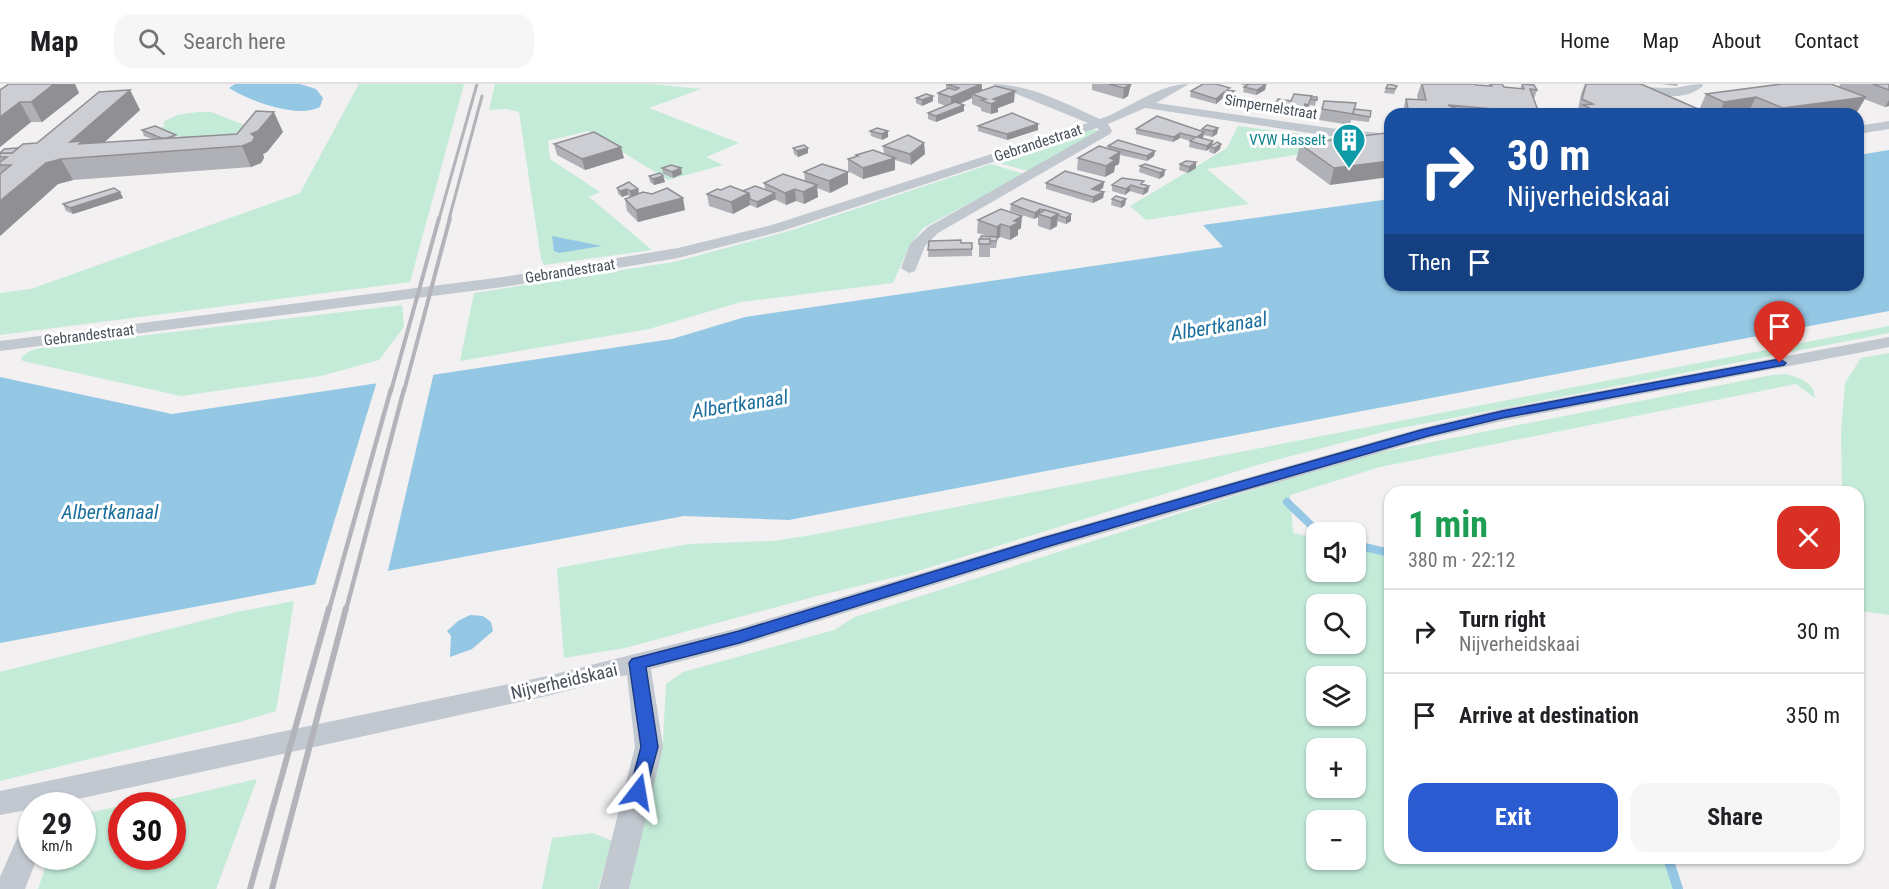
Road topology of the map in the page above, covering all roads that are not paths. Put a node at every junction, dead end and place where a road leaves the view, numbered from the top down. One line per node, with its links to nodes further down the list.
1 (998, 84): 6 (street)
2 (1183, 84): 5 (street, Gebrandestraat)
3 (1612, 84): 4 (street)
4 (1695, 84)
5 (1147, 105): 6 (street, Gebrandestraat); 9 (street, Simpernelstraat)
6 (1099, 123): 10 (street, Gebrandestraat); 12 (street, Gebrandestraat)
7 (1889, 125): 8 (street)
8 (1864, 129)
9 (1384, 137)
10 (909, 268)
11 (1889, 342): 13 (street, Nijverheidskaai)
12 (0, 346)
13 (638, 663): 14 (street, Nijverheidskaai); 19 (street)
14 (82, 792)
15 (18, 802): 16 (street, Nijverheidskaai)
16 (0, 803)
17 (18, 870): 18 (street)
18 (10, 889)
19 (614, 889)

